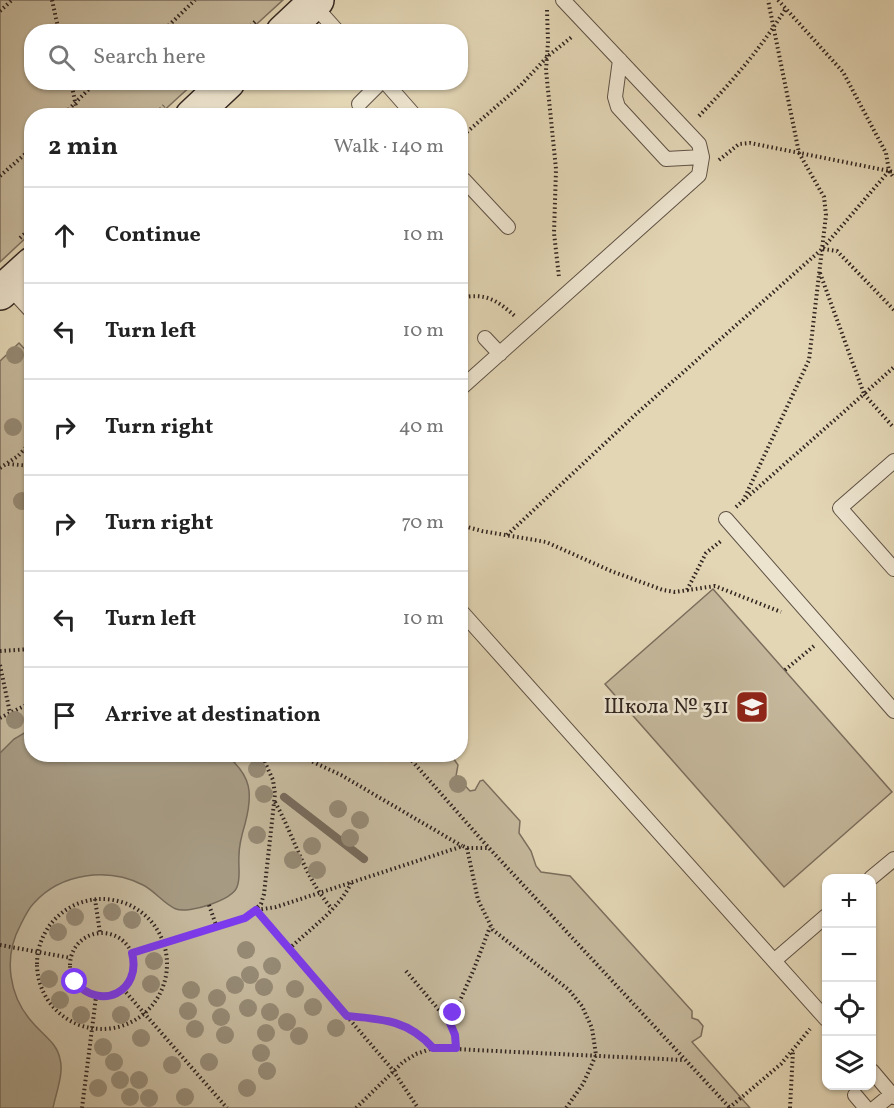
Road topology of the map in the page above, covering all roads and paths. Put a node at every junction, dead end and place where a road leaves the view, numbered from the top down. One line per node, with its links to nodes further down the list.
1 (12, 0): 10 (path)
2 (52, 0): 11 (path)
3 (195, 0): 12 (path)
4 (547, 0): 17 (path)
5 (563, 0): 15 (lane)
6 (768, 0): 16 (path)
7 (778, 0): 9 (path)
8 (315, 2): 13 (street); 14 (lane)
9 (786, 8): 16 (path); 35 (path)
10 (0, 11)
11 (57, 24)
12 (170, 24)
13 (292, 24)
14 (332, 24)
15 (586, 25): 17 (path); 18 (lane)
16 (774, 28): 30 (path); 32 (path)
17 (548, 56): 31 (path); 46 (path)
18 (620, 60): 30 (lane); 34 (lane)
19 (73, 90): 24 (path)
20 (88, 90): 24 (path)
21 (220, 90): 28 (street)
22 (374, 90): 25 (lane)
23 (391, 90): 29 (lane)
24 (75, 103): 26 (path); 27 (path)
25 (358, 104)
26 (70, 108)
27 (76, 108)
28 (200, 108)
29 (407, 108)
30 (686, 130): 34 (lane)
31 (468, 131)
32 (799, 153): 35 (path); 36 (path); 41 (path)
33 (24, 155): 37 (path)
34 (702, 157): 36 (lane)
35 (891, 171): 38 (path); 41 (path)
36 (699, 175): 46 (lane)
37 (0, 177)
38 (894, 178)
39 (468, 186): 40 (lane)
40 (508, 227)
41 (822, 249): 43 (path); 48 (path); 63 (path)
42 (24, 271): 44 (street)
43 (820, 273): 54 (path); 60 (path)
44 (4, 290): 47 (lane)
45 (468, 297): 49 (path)
46 (562, 297): 49 (lane)
47 (24, 306)
48 (894, 310)
49 (528, 329): 51 (lane)
50 (485, 338): 51 (lane)
51 (500, 354): 53 (lane)
52 (894, 367): 54 (path)
53 (468, 382)
54 (864, 394): 55 (path); 60 (path)
55 (894, 428)
56 (24, 449): 58 (path)
57 (894, 461): 64 (lane)
58 (3, 465): 59 (path)
59 (24, 466)
60 (743, 501): 61 (path)
61 (730, 524): 65 (path); 66 (lane)
62 (468, 527): 63 (path)
63 (507, 535): 65 (path)
64 (894, 569)
65 (687, 590): 66 (path)
66 (804, 608): 68 (lane)
67 (468, 619): 101 (lane)
68 (827, 634): 72 (path); 74 (lane)
69 (24, 650): 70 (path)
70 (0, 651)
71 (0, 665): 75 (path)
72 (785, 670)
73 (24, 706): 75 (path)
74 (894, 711)
75 (10, 713): 76 (path)
76 (0, 718)
77 (265, 762): 80 (path)
78 (313, 762): 81 (path)
79 (413, 762): 82 (path)
80 (274, 801): 86 (path); 90 (path)
81 (465, 847): 82 (path); 85 (path); 92 (path)
82 (489, 848): 115 (path)
83 (892, 865): 84 (lane)
84 (876, 876)
85 (351, 882): 86 (path); 89 (path)
86 (318, 893): 89 (path); 90 (path)
87 (95, 899): 94 (path); 96 (path); 98 (path)
88 (209, 905): 93 (path)
89 (332, 909): 97 (path)
90 (256, 910): 93 (path); 97 (path)
91 (822, 919): 101 (lane)
92 (490, 927): 109 (path); 114 (path)
93 (217, 928): 96 (path)
94 (100, 933): 99 (path); 100 (path)
95 (0, 945): 98 (path)
96 (164, 945): 99 (path); 105 (path)
97 (289, 949): 107 (path)
98 (38, 952): 100 (path); 110 (path)
99 (132, 953): 103 (path)
100 (71, 958): 104 (path)
101 (775, 960): 106 (lane)
102 (406, 972): 109 (path)
103 (123, 990): 104 (path); 105 (path)
104 (96, 997): 110 (path)
105 (144, 1012): 110 (path); 121 (path)
106 (822, 1015)
107 (347, 1016): 111 (path); 116 (path)
108 (822, 1019): 113 (path)
109 (450, 1023): 112 (path)
110 (93, 1028): 120 (path)
111 (433, 1048): 112 (path); 116 (path)
112 (456, 1048): 114 (path)
113 (792, 1050): 125 (path); 126 (path)
114 (596, 1055): 115 (path); 124 (path)
115 (683, 1059): 125 (path)
116 (394, 1071): 122 (path); 123 (path)
117 (876, 1076): 119 (lane)
118 (855, 1095): 127 (lane)
119 (893, 1095): 128 (lane)
120 (82, 1108)
121 (227, 1108)
122 (356, 1108)
123 (418, 1108)
124 (566, 1108)
125 (729, 1108)
126 (790, 1108)
127 (866, 1108)
128 (875, 1108)

